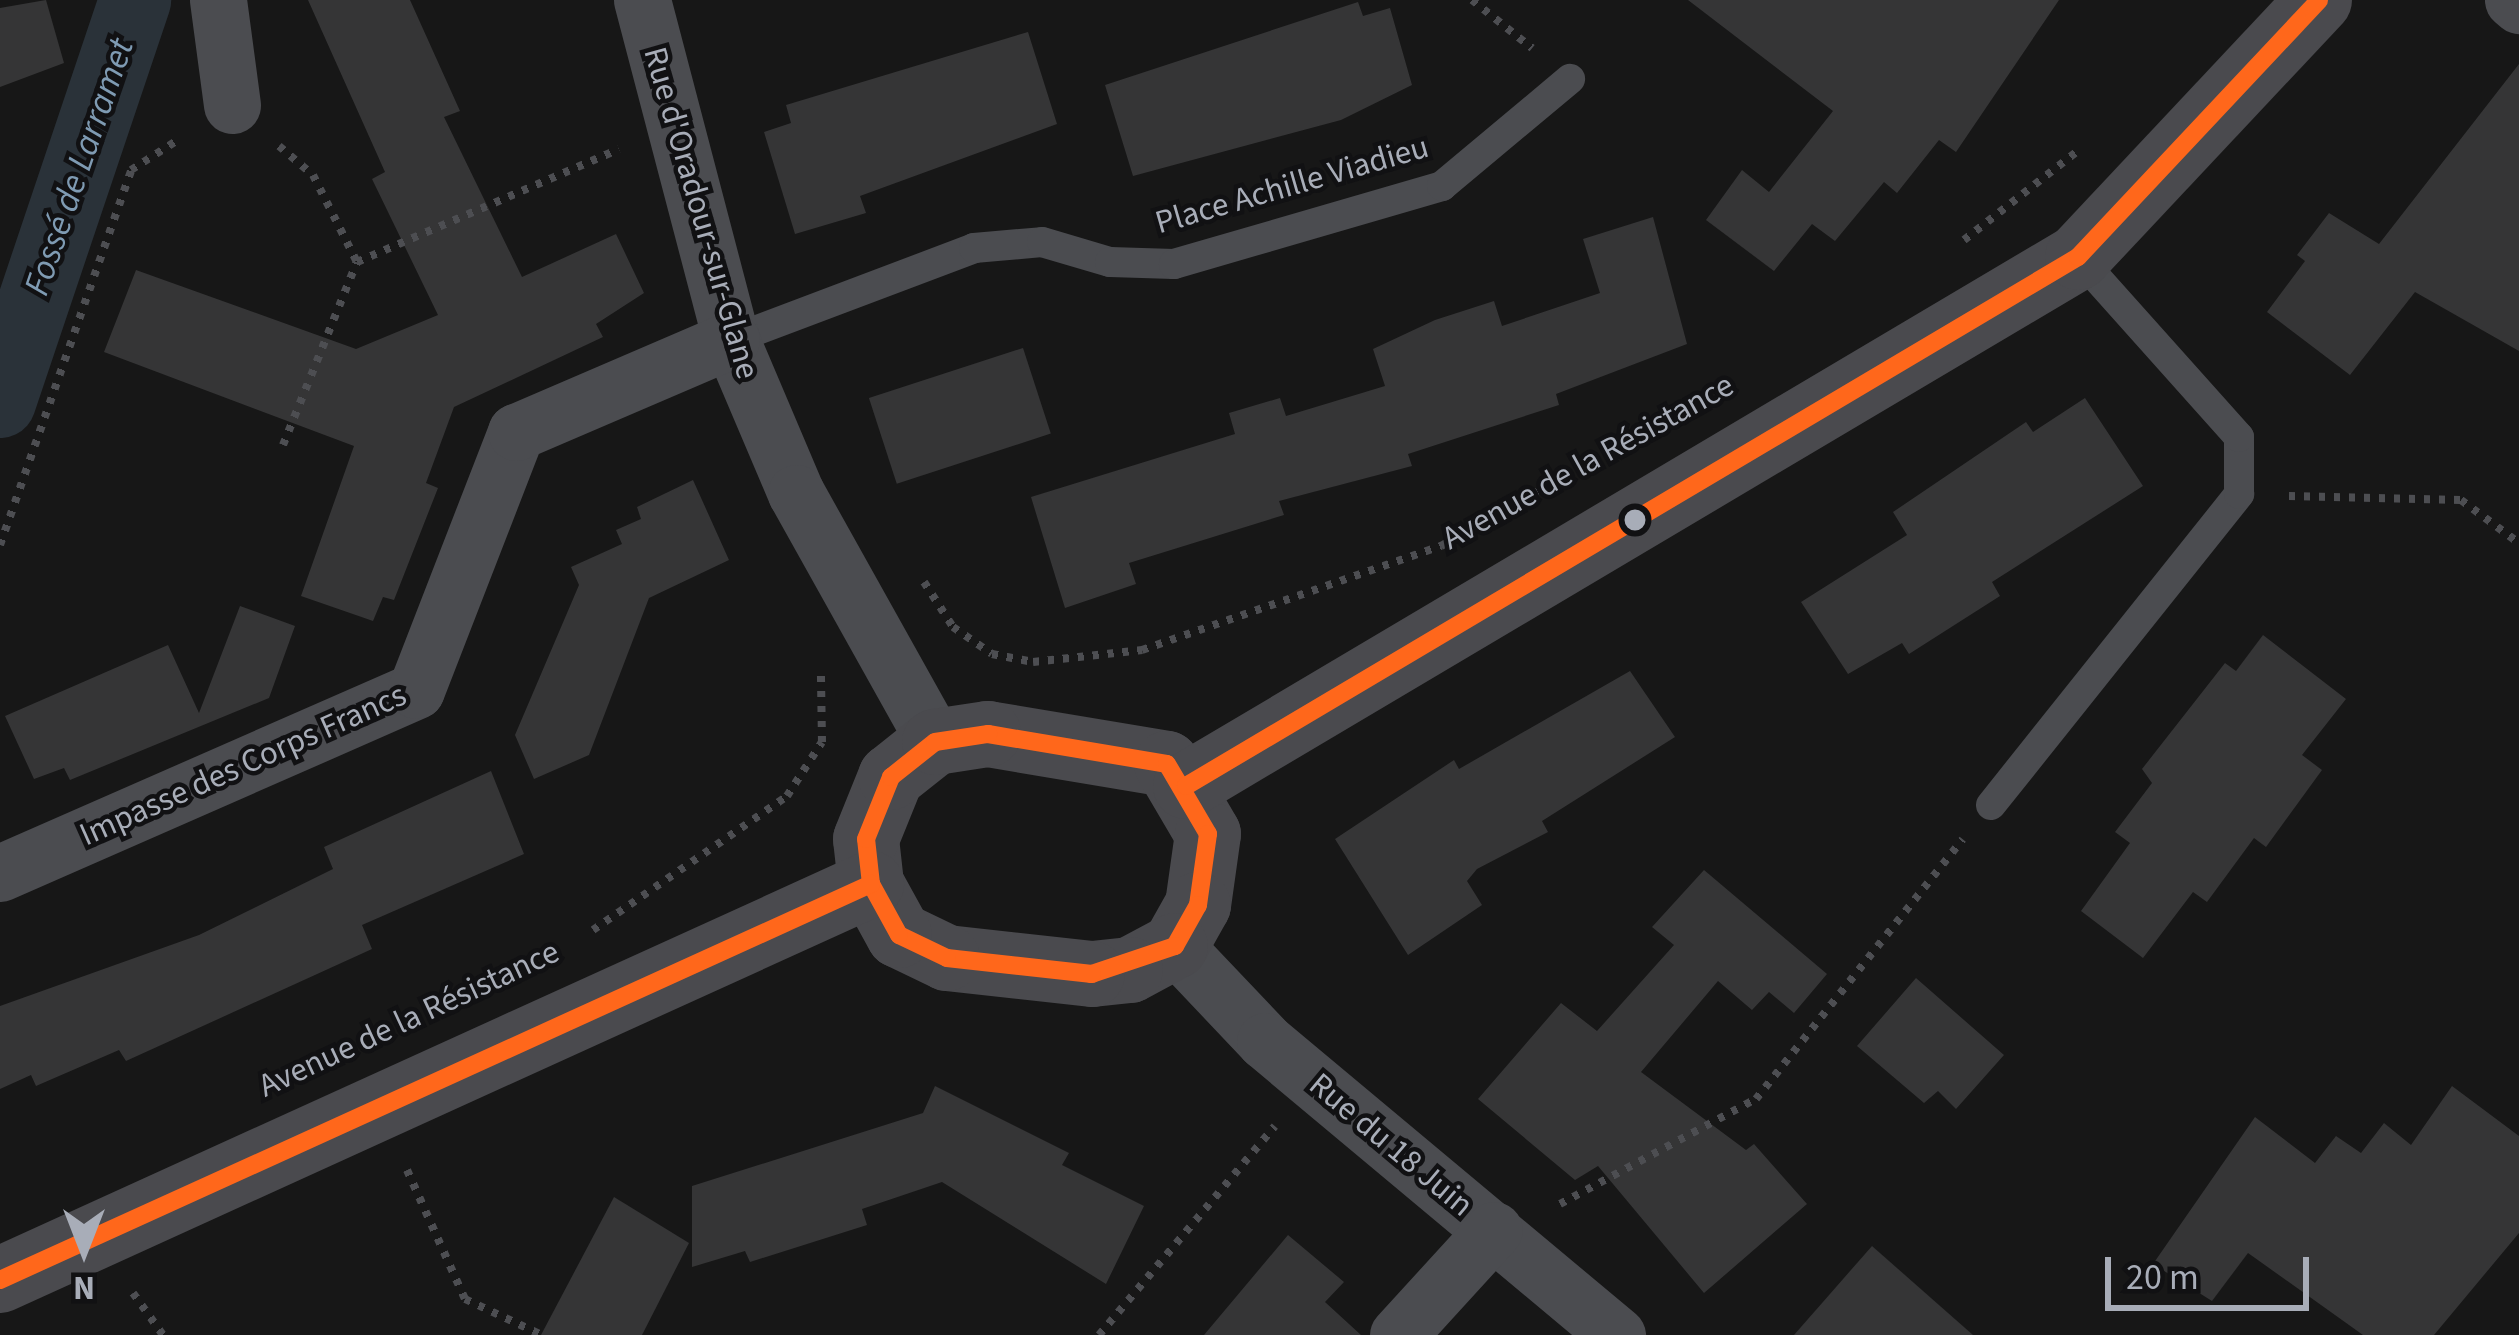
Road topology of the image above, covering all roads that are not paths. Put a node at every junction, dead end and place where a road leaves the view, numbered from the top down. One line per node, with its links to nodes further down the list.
1 (218, 0): 5 (street)
2 (642, 0): 7 (street, Rue d'Oradour-sur-Glane)
3 (2320, 0): 6 (street, Avenue de la Résistance)
4 (1570, 79): 7 (lane, Place Achille Viadieu)
5 (232, 105)
6 (2078, 257): 9 (street, Avenue de la Résistance); 10 (lane)
7 (731, 340): 8 (street, Rue d'Oradour-sur-Glane); 11 (street, Impasse des Corps Francs)
8 (934, 742): 9 (street); 12 (street)
9 (1186, 786): 13 (street)
10 (1990, 805)
11 (0, 874)
12 (871, 884): 13 (street); 15 (street, Avenue de la Résistance)
13 (1175, 946): 14 (street, Rue du 18 Juin)
14 (1494, 1230): 16 (street); 17 (street, Rue du 18 Juin)
15 (0, 1280)
16 (1398, 1335)
17 (1617, 1335)

